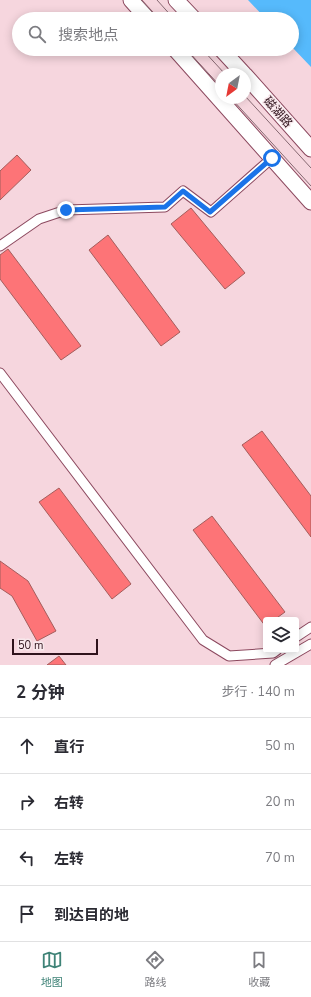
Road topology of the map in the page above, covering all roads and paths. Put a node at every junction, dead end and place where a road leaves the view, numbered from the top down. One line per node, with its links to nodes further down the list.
1 (131, 0): 3 (main road)
2 (176, 0): 4 (main road)
3 (142, 12)
4 (187, 12)
5 (181, 56): 10 (main road)
6 (227, 56): 7 (main road, 磁湖路)
7 (238, 68)
8 (251, 83): 9 (main road, 磁湖路)
9 (311, 149)
10 (272, 158): 11 (main road); 12 (street)
11 (311, 202)
12 (0, 246)
13 (0, 374): 17 (street)
14 (311, 627): 15 (street)
15 (299, 635)
16 (311, 644): 18 (street)
17 (273, 653)
18 (275, 665)

